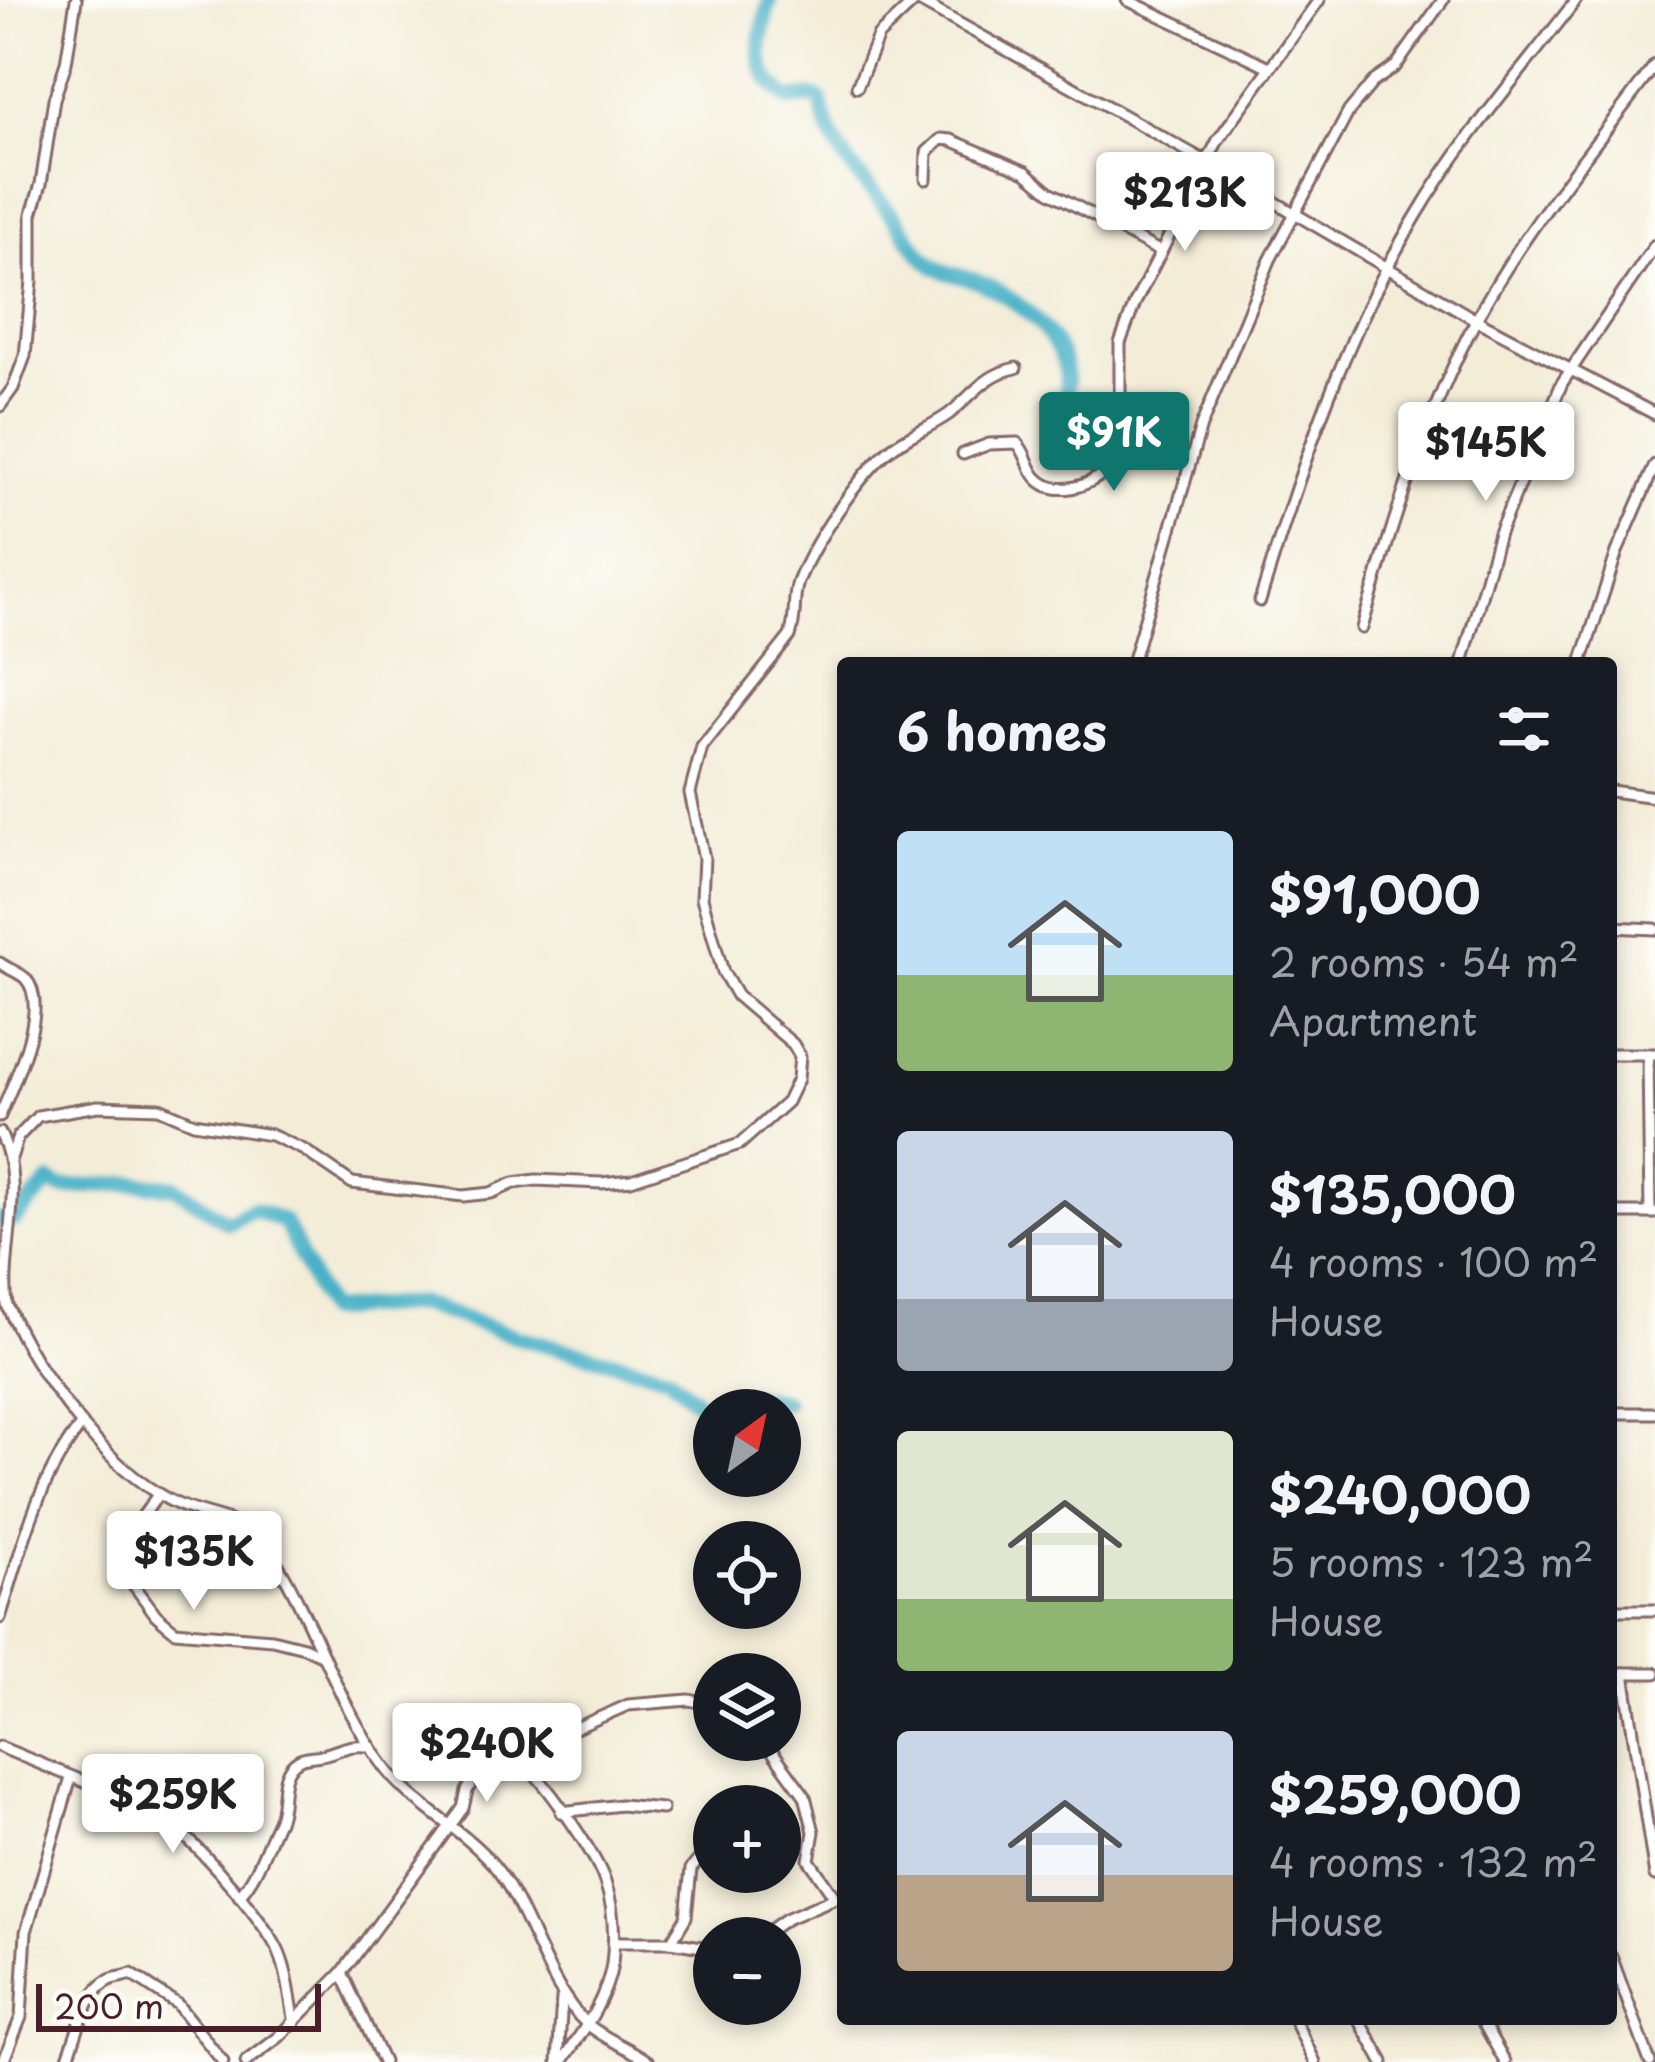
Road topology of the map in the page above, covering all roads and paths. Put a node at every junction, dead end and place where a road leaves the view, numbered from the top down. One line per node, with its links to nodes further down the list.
1 (76, 0): 19 (street)
2 (916, 0): 9 (street); 10 (street)
3 (1127, 0): 8 (street)
4 (1319, 0): 8 (street)
5 (1443, 0): 12 (street)
6 (1576, 0): 15 (street)
7 (1655, 65): 16 (street)
8 (1269, 67): 10 (street)
9 (857, 87)
10 (1207, 162): 12 (street); 14 (street)
11 (926, 179): 14 (street)
12 (1293, 215): 15 (street); 25 (street)
13 (1655, 245): 18 (street)
14 (1161, 252): 21 (street)
15 (1387, 271): 16 (street); 23 (street)
16 (1475, 320): 18 (street); 24 (street)
17 (1016, 368): 37 (street)
18 (1570, 369): 20 (street); 26 (street)
19 (0, 406)
20 (1655, 414)
21 (963, 454)
22 (1655, 465): 27 (street)
23 (1260, 601)
24 (1362, 628)
25 (1134, 657)
26 (1464, 657)
27 (1583, 657)
28 (1617, 792): 29 (street)
29 (1655, 797)
30 (1617, 927): 31 (street)
31 (1655, 929)
32 (0, 963): 35 (street)
33 (1617, 1054): 34 (street)
34 (1652, 1054): 39 (street)
35 (0, 1116)
36 (0, 1133): 37 (street)
37 (10, 1161): 40 (street)
38 (1617, 1213): 39 (street)
39 (1653, 1213)
40 (2, 1229): 43 (street)
41 (1617, 1413): 42 (street)
42 (1655, 1413)
43 (81, 1425): 44 (street); 47 (street)
44 (158, 1494): 48 (street); 48 (street)
45 (1617, 1610): 46 (street)
46 (1655, 1610)
47 (0, 1618)
48 (323, 1656): 54 (street)
49 (1655, 1672): 51 (street)
50 (1617, 1673): 51 (street)
51 (1624, 1673): 62 (street)
52 (693, 1701): 55 (street)
53 (0, 1747): 57 (street)
54 (372, 1748): 60 (street); 63 (street)
55 (518, 1757): 59 (street); 60 (street)
56 (779, 1761): 64 (street)
57 (71, 1778): 63 (street); 77 (street)
58 (662, 1809): 59 (street)
59 (562, 1812): 65 (street)
60 (448, 1827): 69 (street); 70 (street)
61 (693, 1867): 66 (street)
62 (1655, 1876)
63 (238, 1896): 71 (street)
64 (791, 1917)
65 (614, 1942): 66 (street); 72 (street)
66 (670, 1942): 67 (street)
67 (693, 1945)
68 (1617, 1972): 86 (street)
69 (341, 1973): 71 (street); 80 (street)
70 (561, 1993): 72 (street); 81 (street)
71 (295, 2023): 79 (street)
72 (587, 2024): 81 (street); 82 (street)
73 (1297, 2025): 83 (street)
74 (1362, 2025): 84 (street)
75 (1484, 2025): 85 (street)
76 (68, 2056): 78 (street)
77 (3, 2062)
78 (223, 2062)
79 (246, 2062)
80 (383, 2062)
81 (560, 2062)
82 (649, 2062)
83 (1315, 2062)
84 (1383, 2062)
85 (1505, 2062)
86 (1650, 2062)

